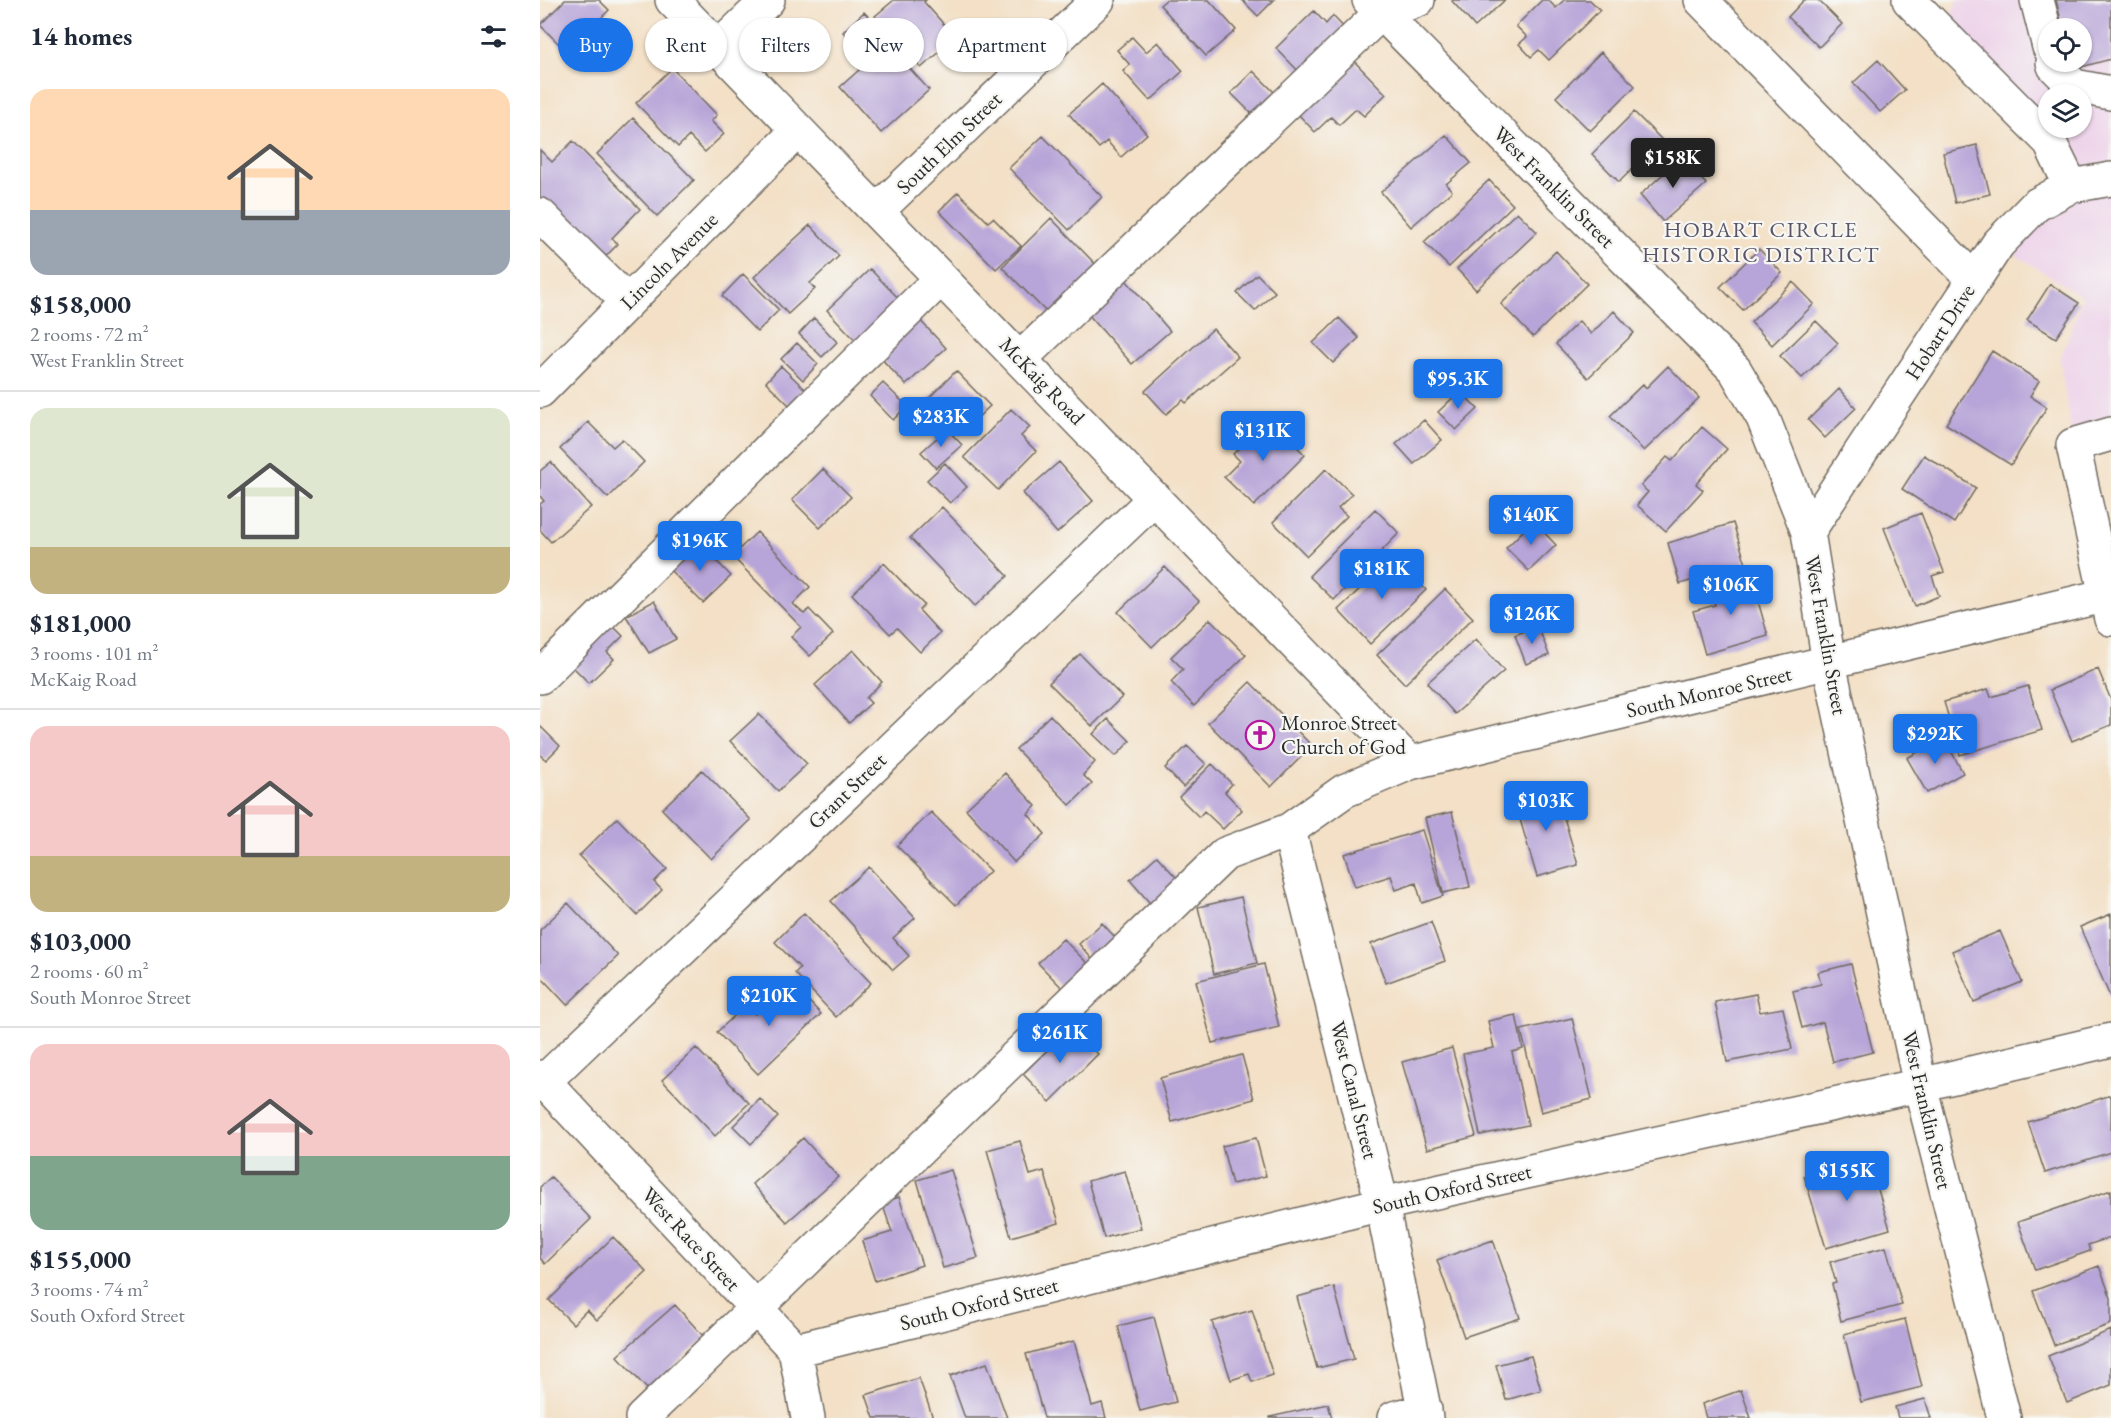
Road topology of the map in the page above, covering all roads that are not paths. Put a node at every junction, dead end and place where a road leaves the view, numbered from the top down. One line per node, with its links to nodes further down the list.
1 (672, 0): 9 (street, McKaig Road)
2 (768, 0): 11 (street)
3 (1098, 0): 18 (street, South Elm Street)
4 (1418, 0): 8 (street)
5 (1701, 0): 21 (street)
6 (1909, 0): 17 (street)
7 (2037, 0): 10 (street)
8 (1375, 6): 23 (street); 27 (street, West Franklin Street)
9 (689, 18)
10 (2042, 18)
11 (727, 39)
12 (727, 57): 15 (street, McKaig Road)
13 (2060, 72): 14 (street)
14 (2111, 93)
15 (797, 131): 18 (street, McKaig Road); 22 (street, Lincoln Avenue)
16 (2111, 179): 17 (street, Hobart Drive)
17 (2071, 186): 21 (street, Hobart Drive)
18 (877, 211): 20 (street, McKaig Road)
19 (540, 214): 22 (street)
20 (941, 278): 23 (street, McKaig Road); 30 (street)
21 (1974, 280): 27 (street, Hobart Drive)
22 (628, 302): 24 (street, Lincoln Avenue)
23 (1020, 359): 26 (street, McKaig Road)
24 (540, 391)
25 (2111, 434): 28 (street)
26 (1155, 498): 31 (street, McKaig Road); 34 (street, Grant Street)
27 (1808, 532): 29 (street, West Franklin Street)
28 (2109, 603): 29 (street, South Monroe Street)
29 (1829, 663): 31 (street, South Monroe Street); 35 (street, West Franklin Street)
30 (540, 677)
31 (1410, 763): 32 (street, South Monroe Street)
32 (1289, 830): 36 (street, West Canal Street); 37 (street)
33 (2111, 1040): 35 (street, South Oxford Street)
34 (541, 1081): 37 (street, West Race Street)
35 (1920, 1085): 36 (street, South Oxford Street); 42 (street, West Franklin Street)
36 (1382, 1204): 38 (street, South Oxford Street); 39 (street, West Canal Street)
37 (755, 1307): 38 (street, West Race Street); 40 (street)
38 (795, 1350): 41 (street)
39 (1415, 1415)
40 (642, 1418)
41 (808, 1418)
42 (2004, 1418)

